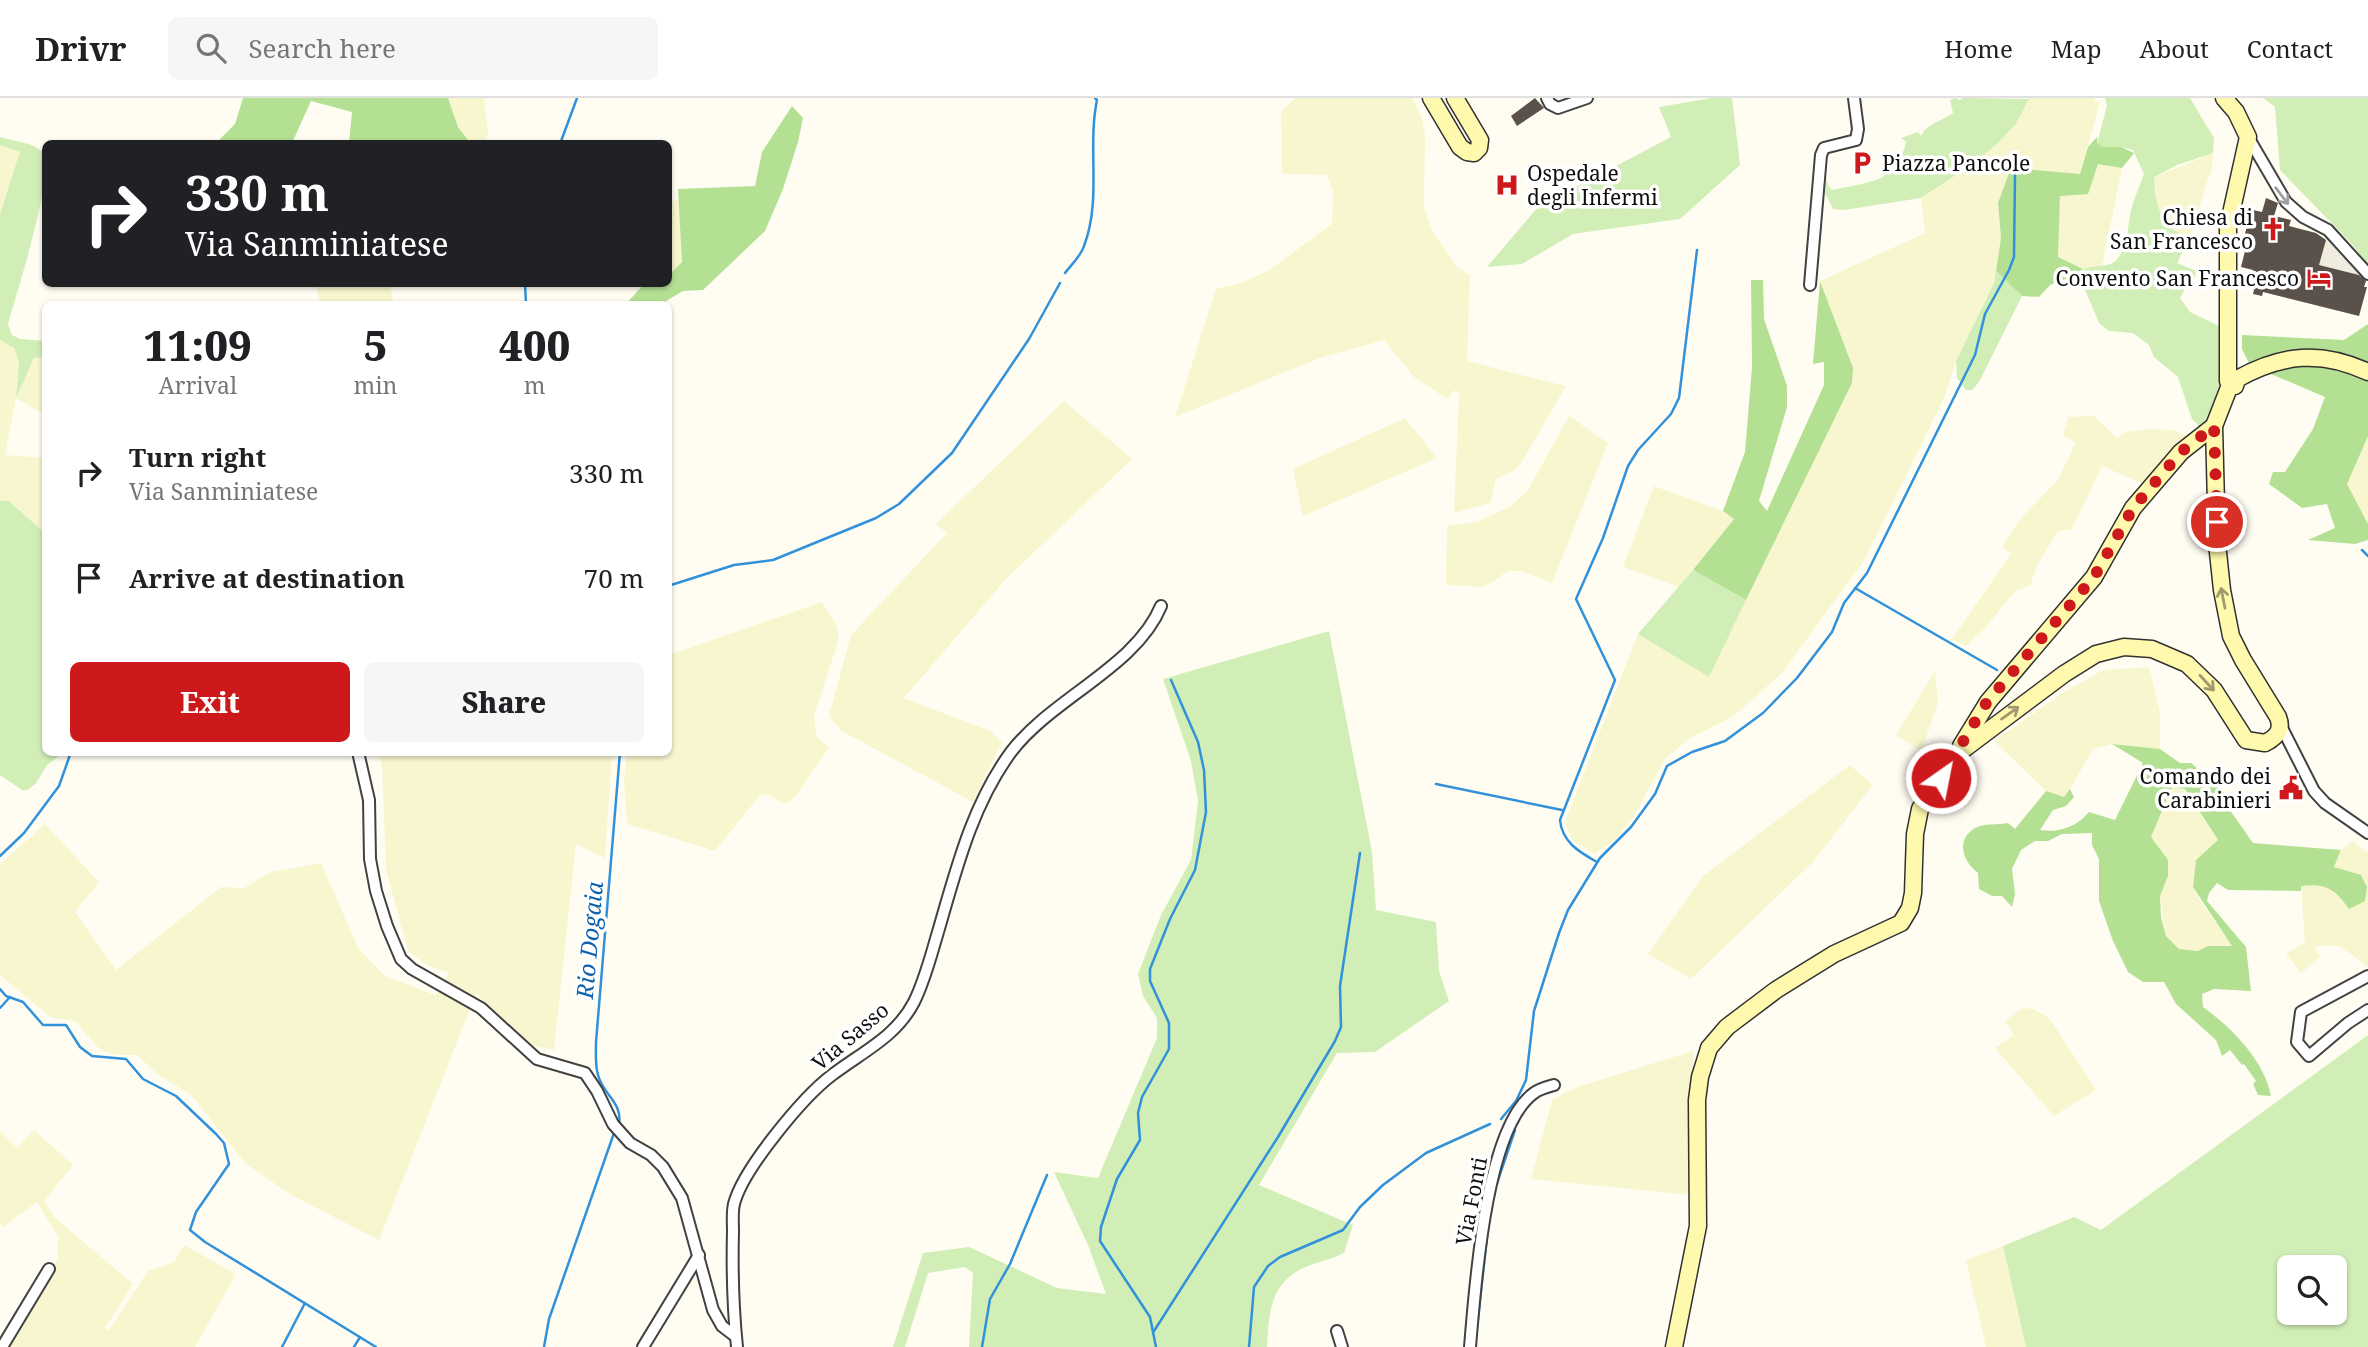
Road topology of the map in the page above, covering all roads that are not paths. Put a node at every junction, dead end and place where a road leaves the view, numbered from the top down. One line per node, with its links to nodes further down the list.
1 (1431, 98): 2 (main road)
2 (1455, 98)
3 (1547, 98): 4 (street)
4 (1587, 98)
5 (1854, 98): 10 (street)
6 (2224, 98): 7 (main road)
7 (2236, 105): 8 (main road)
8 (2248, 137): 9 (street, one-way to 9); 12 (main road)
9 (2367, 273)
10 (1810, 285)
11 (2368, 372): 12 (main road)
12 (2232, 381): 13 (main road)
13 (2214, 426): 15 (main road, one-way to 13); 16 (main road)
14 (1161, 606): 25 (street, Via Sasso)
15 (2281, 726): 16 (main road, one-way to 15); 18 (street)
16 (1956, 755): 30 (main road)
17 (359, 756): 22 (street, Via Sasso)
18 (2368, 833)
19 (2368, 976): 20 (street)
20 (2368, 1010)
21 (1554, 1085): 29 (street, Via Fonti)
22 (699, 1255): 25 (street, Via Sasso); 27 (street)
23 (49, 1269): 26 (street)
24 (1337, 1331): 28 (street)
25 (736, 1341)
26 (2, 1347)
27 (643, 1347)
28 (1342, 1347)
29 (1470, 1347)
30 (1674, 1347)

